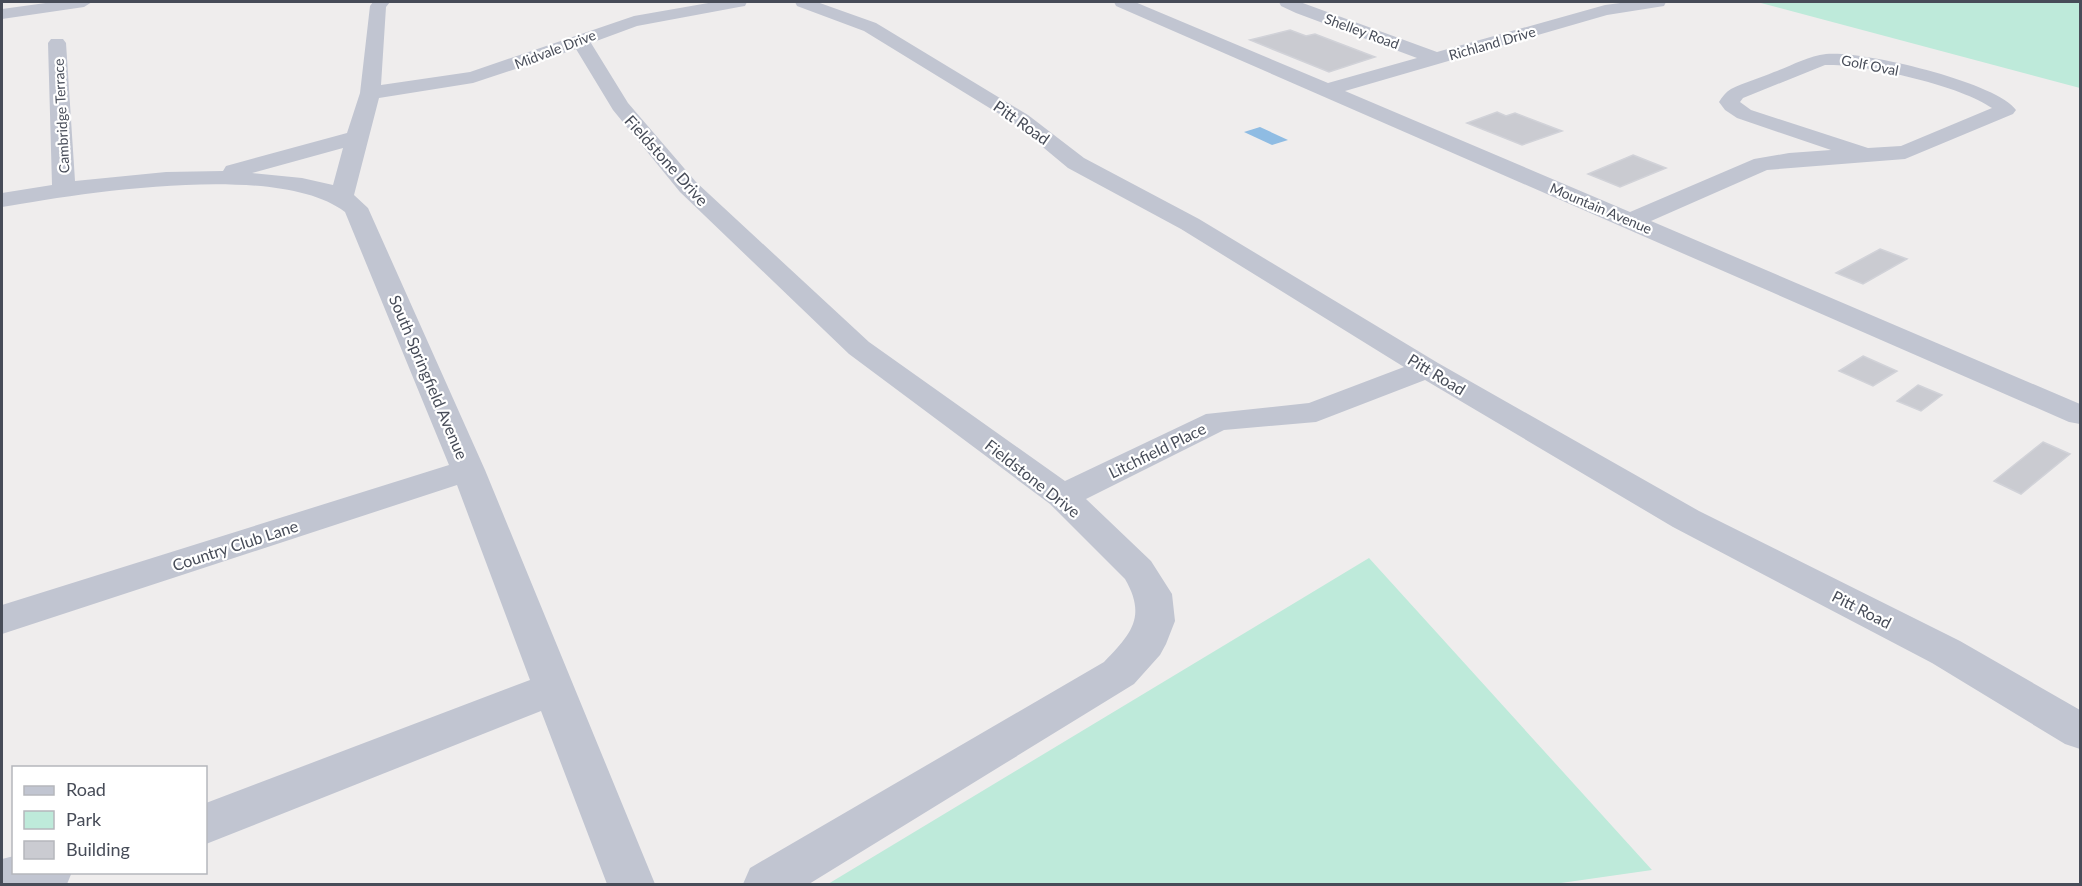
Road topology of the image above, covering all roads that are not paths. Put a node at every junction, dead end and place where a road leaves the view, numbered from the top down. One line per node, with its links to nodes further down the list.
1 (84, 2): 9 (street)
2 (382, 2): 14 (street)
3 (739, 2): 10 (street, Midvale Drive)
4 (804, 2): 22 (street, Pitt Road)
5 (1122, 2): 13 (street, Mountain Avenue)
6 (1287, 2): 12 (street, Shelley Road)
7 (1658, 2): 8 (street, Richland Drive)
8 (1635, 3): 12 (street, Richland Drive)
9 (2, 14)
10 (580, 41): 14 (street, Midvale Drive); 25 (street, Fieldstone Drive)
11 (57, 43): 18 (street, Cambridge Terrace)
12 (1437, 59): 13 (street, Richland Drive)
13 (1327, 90): 21 (street, Mountain Avenue)
14 (370, 93): 15 (street)
15 (357, 137): 17 (street); 19 (street)
16 (1864, 154): 16 (street, Golf Oval); 21 (street, Golf Oval)
17 (211, 177): 18 (street); 19 (street)
18 (64, 189): 20 (street)
19 (342, 196): 24 (street, South Springfield Avenue)
20 (2, 201)
21 (1630, 221): 23 (street, Mountain Avenue)
22 (1427, 369): 25 (street, Litchfield Place); 28 (street, Pitt Road)
23 (2080, 415)
24 (468, 470): 26 (street, Country Club Lane); 27 (street, South Springfield Avenue)
25 (1062, 496): 33 (street, Fieldstone Drive)
26 (2, 620)
27 (555, 688): 29 (street); 32 (street, South Springfield Avenue)
28 (2080, 731)
29 (207, 824)
30 (42, 874): 31 (street)
31 (2, 881)
32 (631, 885)
33 (767, 885)

